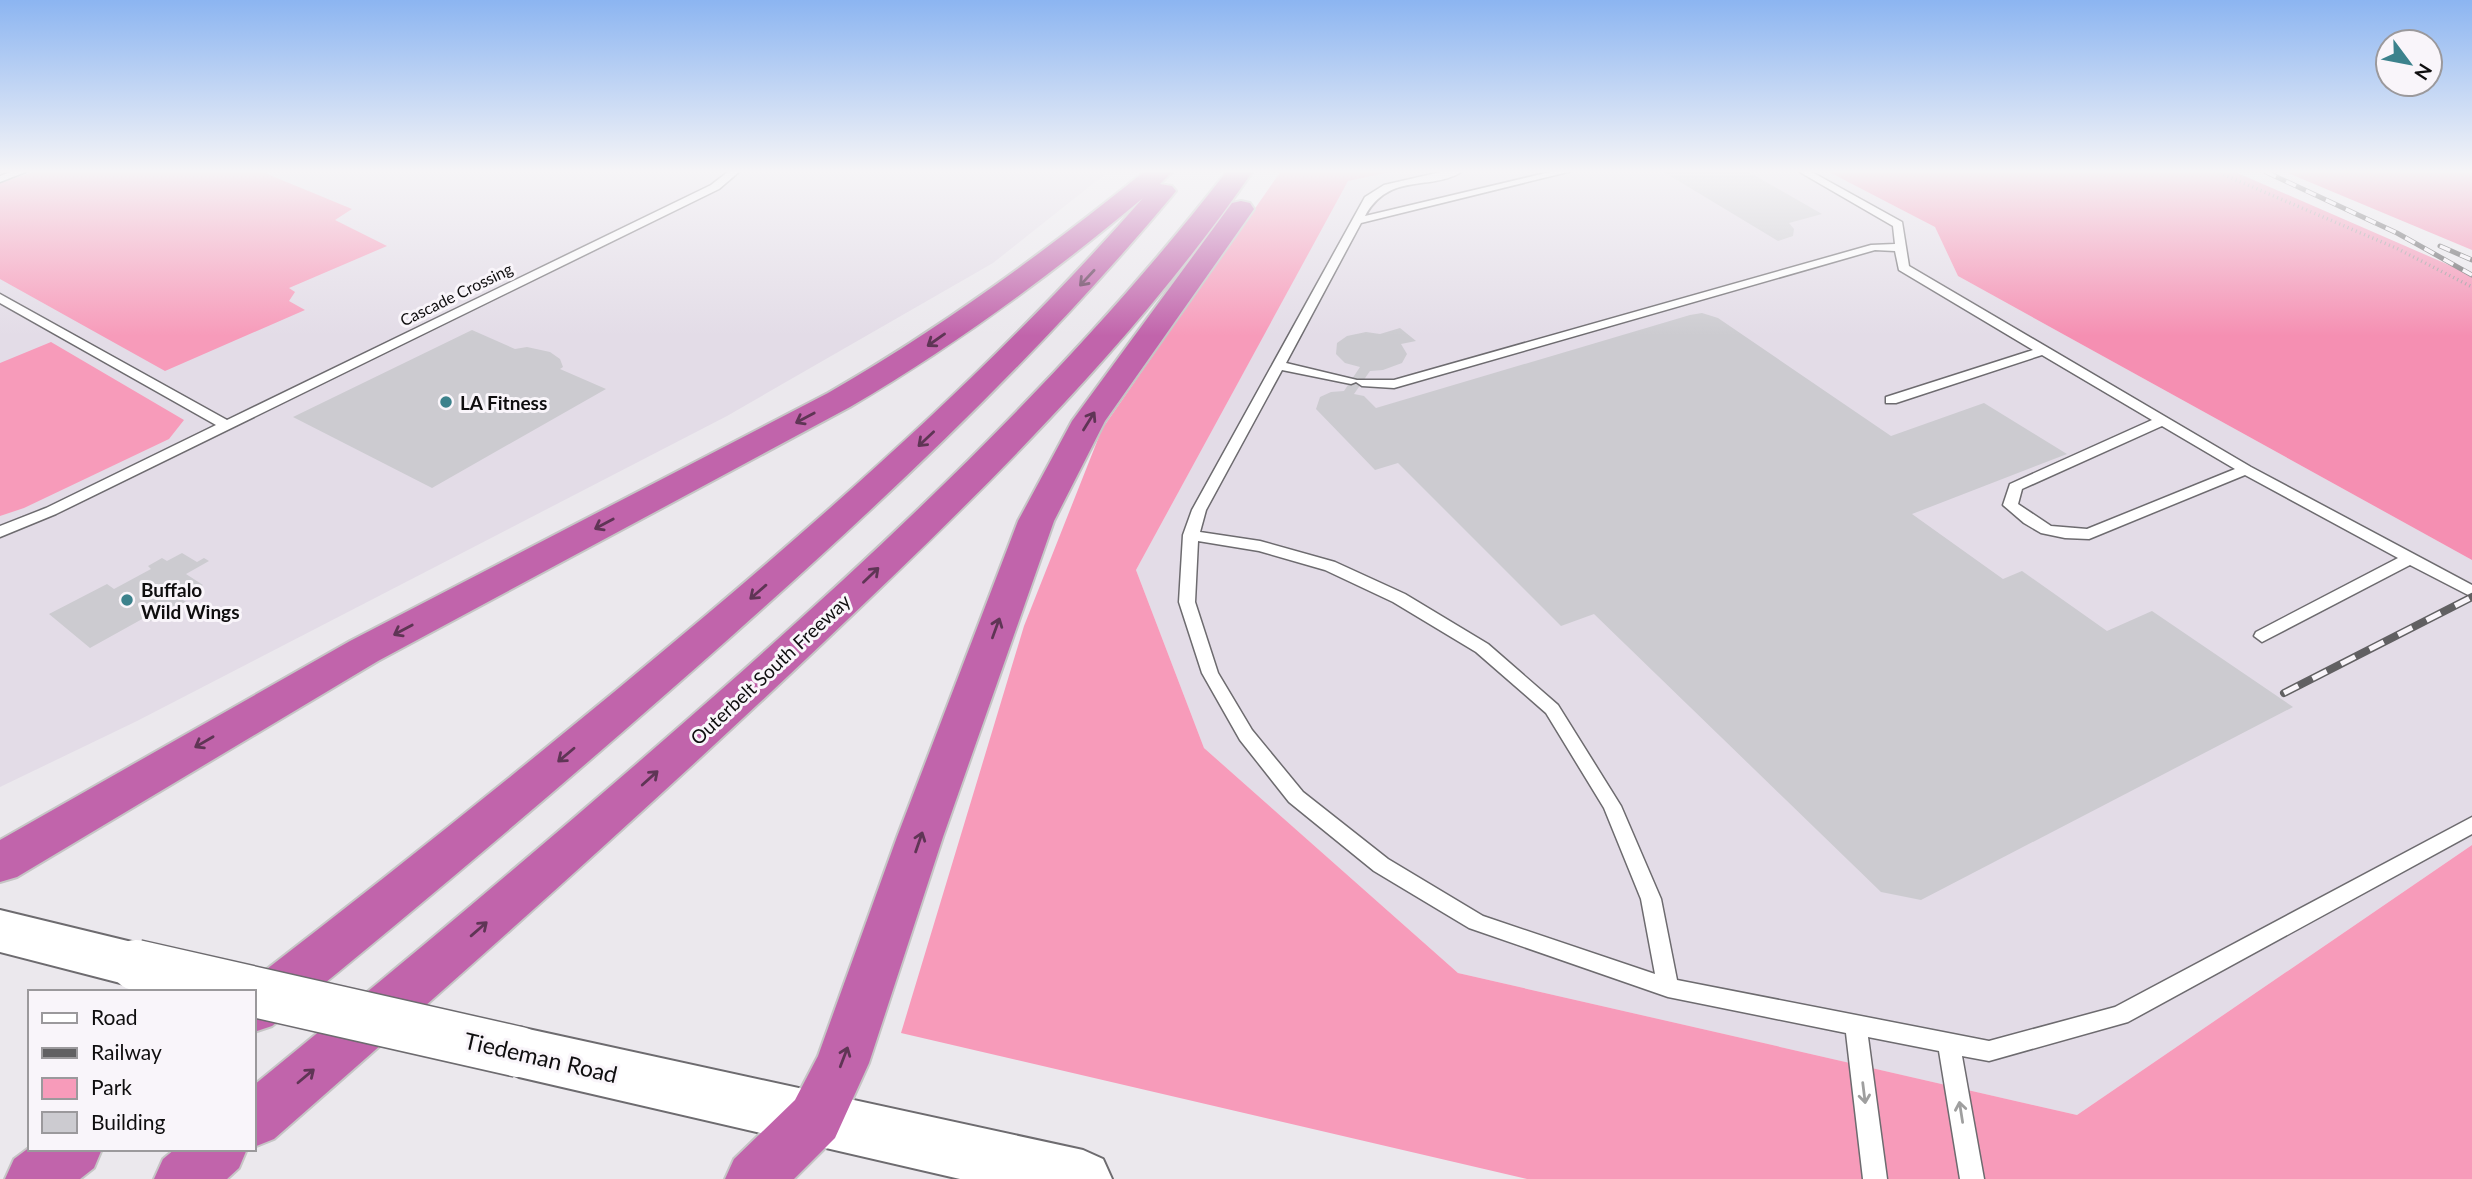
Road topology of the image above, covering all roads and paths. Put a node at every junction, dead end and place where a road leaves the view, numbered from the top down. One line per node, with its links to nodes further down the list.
1 (635, 226): 16 (lane, Cascade Crossing)
2 (1093, 226): 24 (highway, one-way to 24)
3 (1134, 226): 29 (highway, one-way to 29)
4 (1197, 226): 32 (highway, Outerbelt South Freeway, one-way to 4)
5 (1229, 226): 33 (highway, one-way to 5)
6 (1354, 226): 13 (lane)
7 (1898, 226): 9 (lane)
8 (2344, 226): 10 (path)
9 (1900, 247): 12 (lane); 13 (lane)
10 (2472, 287)
11 (0, 298): 16 (lane)
12 (2041, 351): 14 (lane); 15 (lane)
13 (1278, 365): 19 (lane)
14 (1891, 400)
15 (2162, 421): 17 (lane); 17 (lane)
16 (226, 425): 18 (lane, Cascade Crossing)
17 (2246, 470): 20 (lane)
18 (0, 532)
19 (1191, 535): 26 (lane); 26 (lane)
20 (2409, 559): 21 (lane); 22 (lane)
21 (2472, 593)
22 (2262, 636)
23 (2472, 825): 31 (lane)
24 (0, 863)
25 (0, 931): 27 (main road, Tiedeman Road, bridge)
26 (1668, 988): 30 (lane)
27 (246, 990)
28 (256, 992): 33 (main road, Tiedeman Road, bridge)
29 (256, 1007)
30 (1856, 1025): 31 (lane); 40 (lane, one-way to 40)
31 (1949, 1044): 41 (lane, one-way to 31)
32 (256, 1118)
33 (815, 1119): 38 (highway); 39 (main road, Tiedeman Road)
34 (71, 1151): 36 (highway)
35 (217, 1151): 37 (highway)
36 (34, 1179)
37 (183, 1179)
38 (754, 1179)
39 (1083, 1179)
40 (1875, 1179)
41 (1972, 1179)

